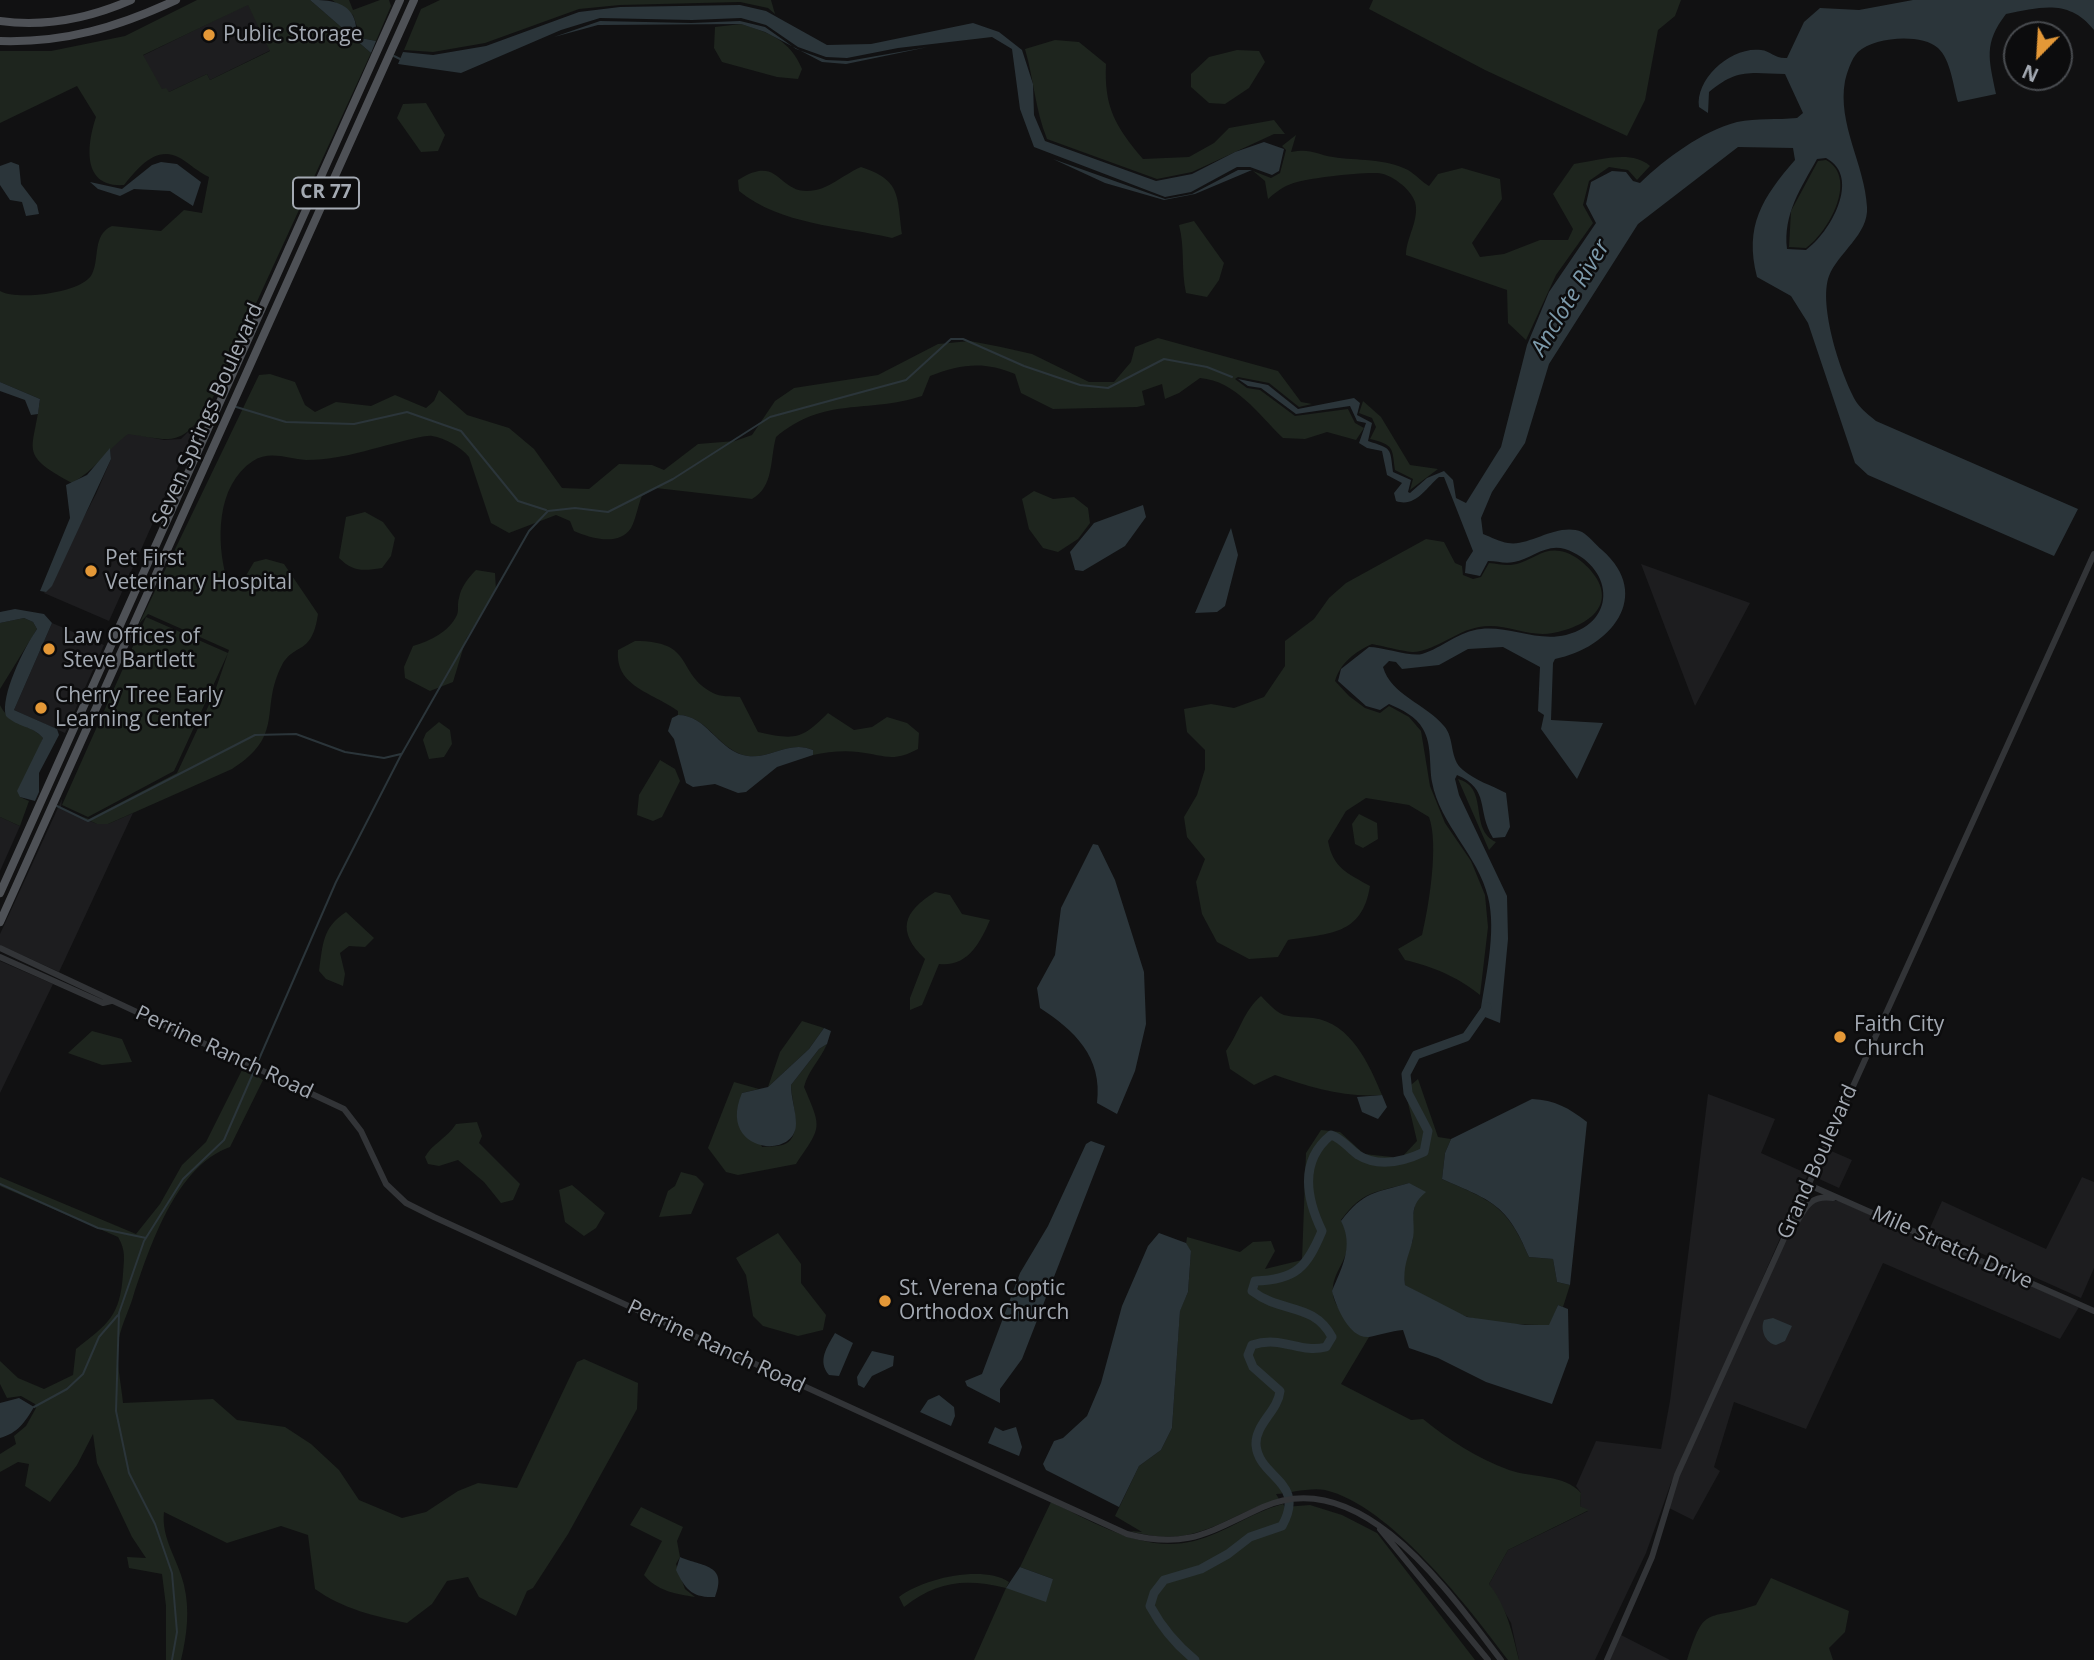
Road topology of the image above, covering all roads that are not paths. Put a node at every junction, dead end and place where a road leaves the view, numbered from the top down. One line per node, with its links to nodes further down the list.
1 (131, 0): 5 (main road)
2 (175, 0): 7 (main road)
3 (400, 0): 9 (main road, Seven Springs Boulevard / CR 77)
4 (411, 0): 10 (main road, Seven Springs Boulevard / CR 77)
5 (64, 20): 6 (main road); 7 (main road)
6 (0, 21)
7 (68, 38): 8 (main road)
8 (0, 41)
9 (289, 251): 10 (main road); 11 (main road, Seven Springs Boulevard / CR 77)
10 (248, 368): 13 (main road, Seven Springs Boulevard / CR 77)
11 (220, 405): 12 (main road, Seven Springs Boulevard / CR 77); 13 (main road)
12 (189, 475): 14 (main road); 16 (main road, Seven Springs Boulevard / CR 77)
13 (198, 480): 14 (main road, Seven Springs Boulevard / CR 77)
14 (182, 515): 17 (main road, Seven Springs Boulevard / CR 77)
15 (2094, 554): 23 (street, Grand Boulevard)
16 (39, 809): 17 (main road); 18 (main road, Seven Springs Boulevard / CR 77)
17 (39, 833): 19 (main road, Seven Springs Boulevard / CR 77)
18 (0, 893)
19 (0, 922)
20 (0, 948): 22 (street, Perrine Ranch Road)
21 (0, 957): 22 (street, Perrine Ranch Road)
22 (111, 1001): 27 (street, Perrine Ranch Road)
23 (1809, 1185): 24 (street, Mile Stretch Drive); 25 (street, Grand Boulevard)
24 (1840, 1199): 25 (street); 26 (street, Mile Stretch Drive)
25 (1782, 1243): 30 (street, Grand Boulevard)
26 (2094, 1311)
27 (1374, 1523): 28 (street, Perrine Ranch Road); 29 (street, Perrine Ranch Road)
28 (1488, 1660)
29 (1501, 1660)
30 (1607, 1660)

